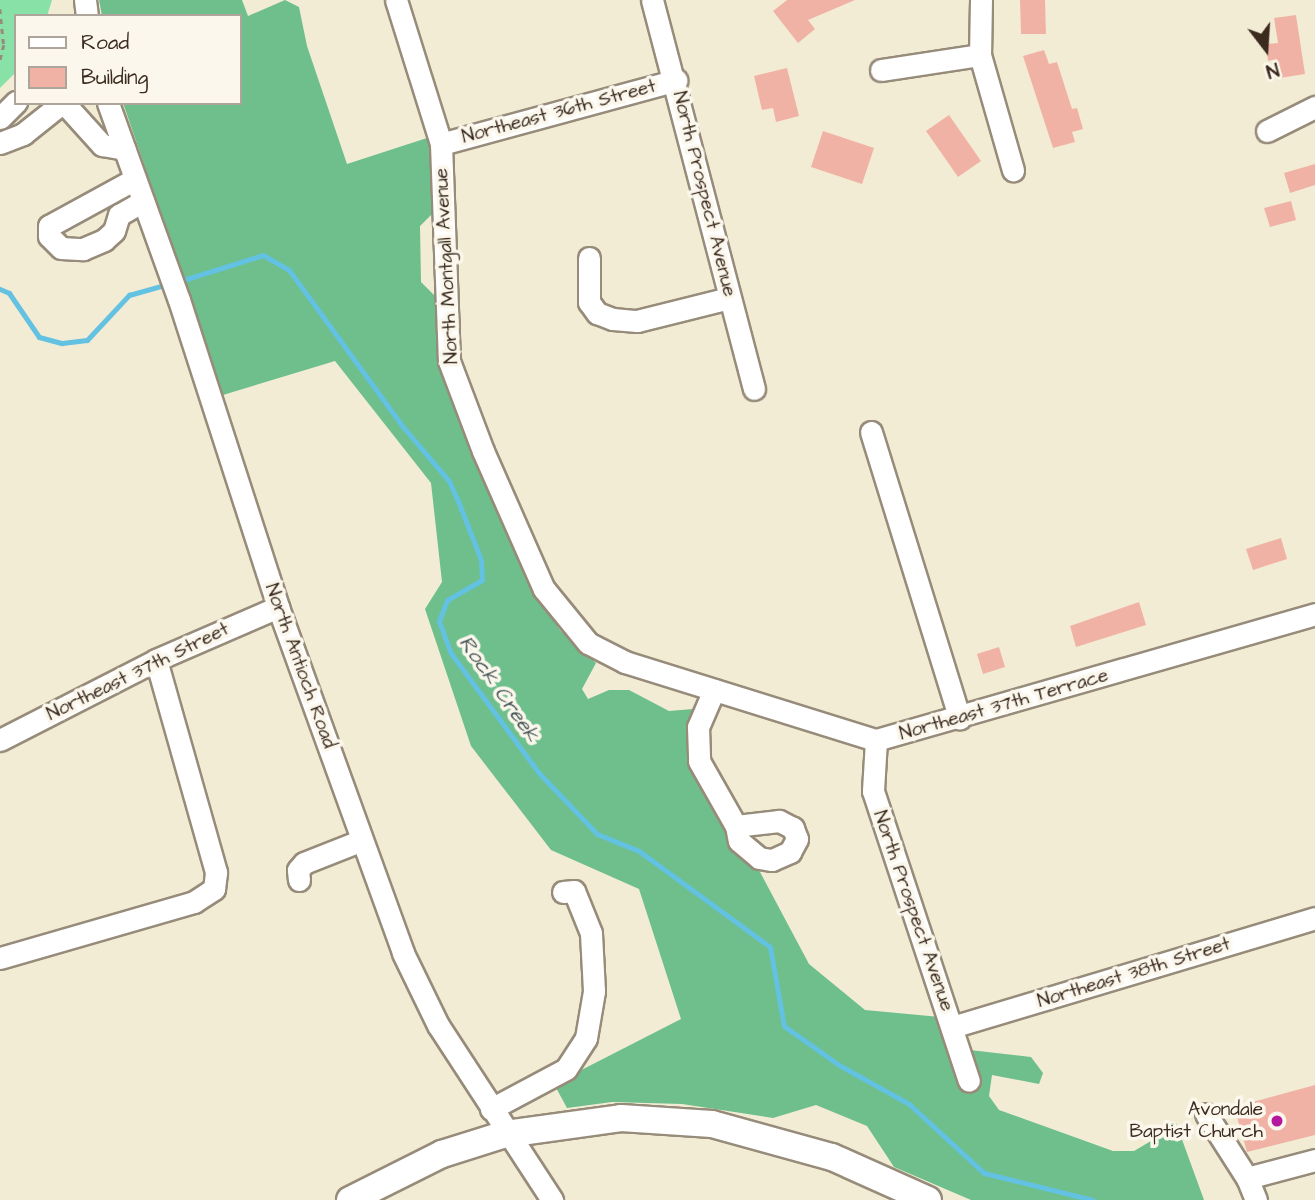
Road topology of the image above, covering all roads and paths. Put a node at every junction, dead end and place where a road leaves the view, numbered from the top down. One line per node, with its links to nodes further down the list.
1 (396, 0): 17 (street, North Montgall Avenue)
2 (652, 0): 8 (street, North Prospect Avenue)
3 (981, 0): 5 (street)
4 (0, 9): 6 (path)
5 (980, 55): 7 (street); 19 (street)
6 (0, 61)
7 (881, 70)
8 (676, 80): 17 (street, Northeast 36th Street); 23 (street, North Prospect Avenue)
9 (14, 104): 14 (street)
10 (60, 105): 16 (street)
11 (65, 105): 18 (street)
12 (109, 105): 18 (street, North Antioch Road)
13 (1315, 107): 15 (street)
14 (0, 118)
15 (1267, 131)
16 (0, 144)
17 (441, 144): 28 (street, North Montgall Avenue)
18 (125, 149): 20 (street, North Antioch Road)
19 (1013, 170)
20 (135, 179): 21 (street, North Antioch Road); 21 (street)
21 (143, 201): 26 (street, North Antioch Road)
22 (589, 258): 23 (street)
23 (729, 298): 24 (street, North Prospect Avenue)
24 (754, 388)
25 (871, 432): 31 (street)
26 (278, 607): 29 (street, Northeast 37th Street); 35 (street, North Antioch Road)
27 (1315, 614): 31 (street, Northeast 37th Terrace)
28 (579, 635): 30 (street, Northeast 37th Terrace)
29 (156, 660): 32 (street, Northeast 37th Street); 39 (street)
30 (714, 690): 33 (street, Northeast 37th Terrace); 34 (street)
31 (960, 719): 33 (street, Northeast 37th Terrace)
32 (0, 740)
33 (876, 740): 40 (street, North Prospect Avenue)
34 (736, 827)
35 (362, 840): 36 (street); 42 (street, North Antioch Road)
36 (299, 880)
37 (563, 892): 42 (street)
38 (1315, 918): 40 (street, Northeast 38th Street)
39 (0, 958)
40 (952, 1027): 41 (street, North Prospect Avenue)
41 (969, 1080)
42 (491, 1109): 44 (street, North Antioch Road)
43 (1206, 1114): 46 (street)
44 (506, 1134): 47 (main road); 48 (street, North Antioch Road); 49 (main road)
45 (1315, 1160): 46 (street)
46 (1247, 1178): 50 (street)
47 (350, 1200)
48 (552, 1200)
49 (928, 1200)
50 (1256, 1200)

